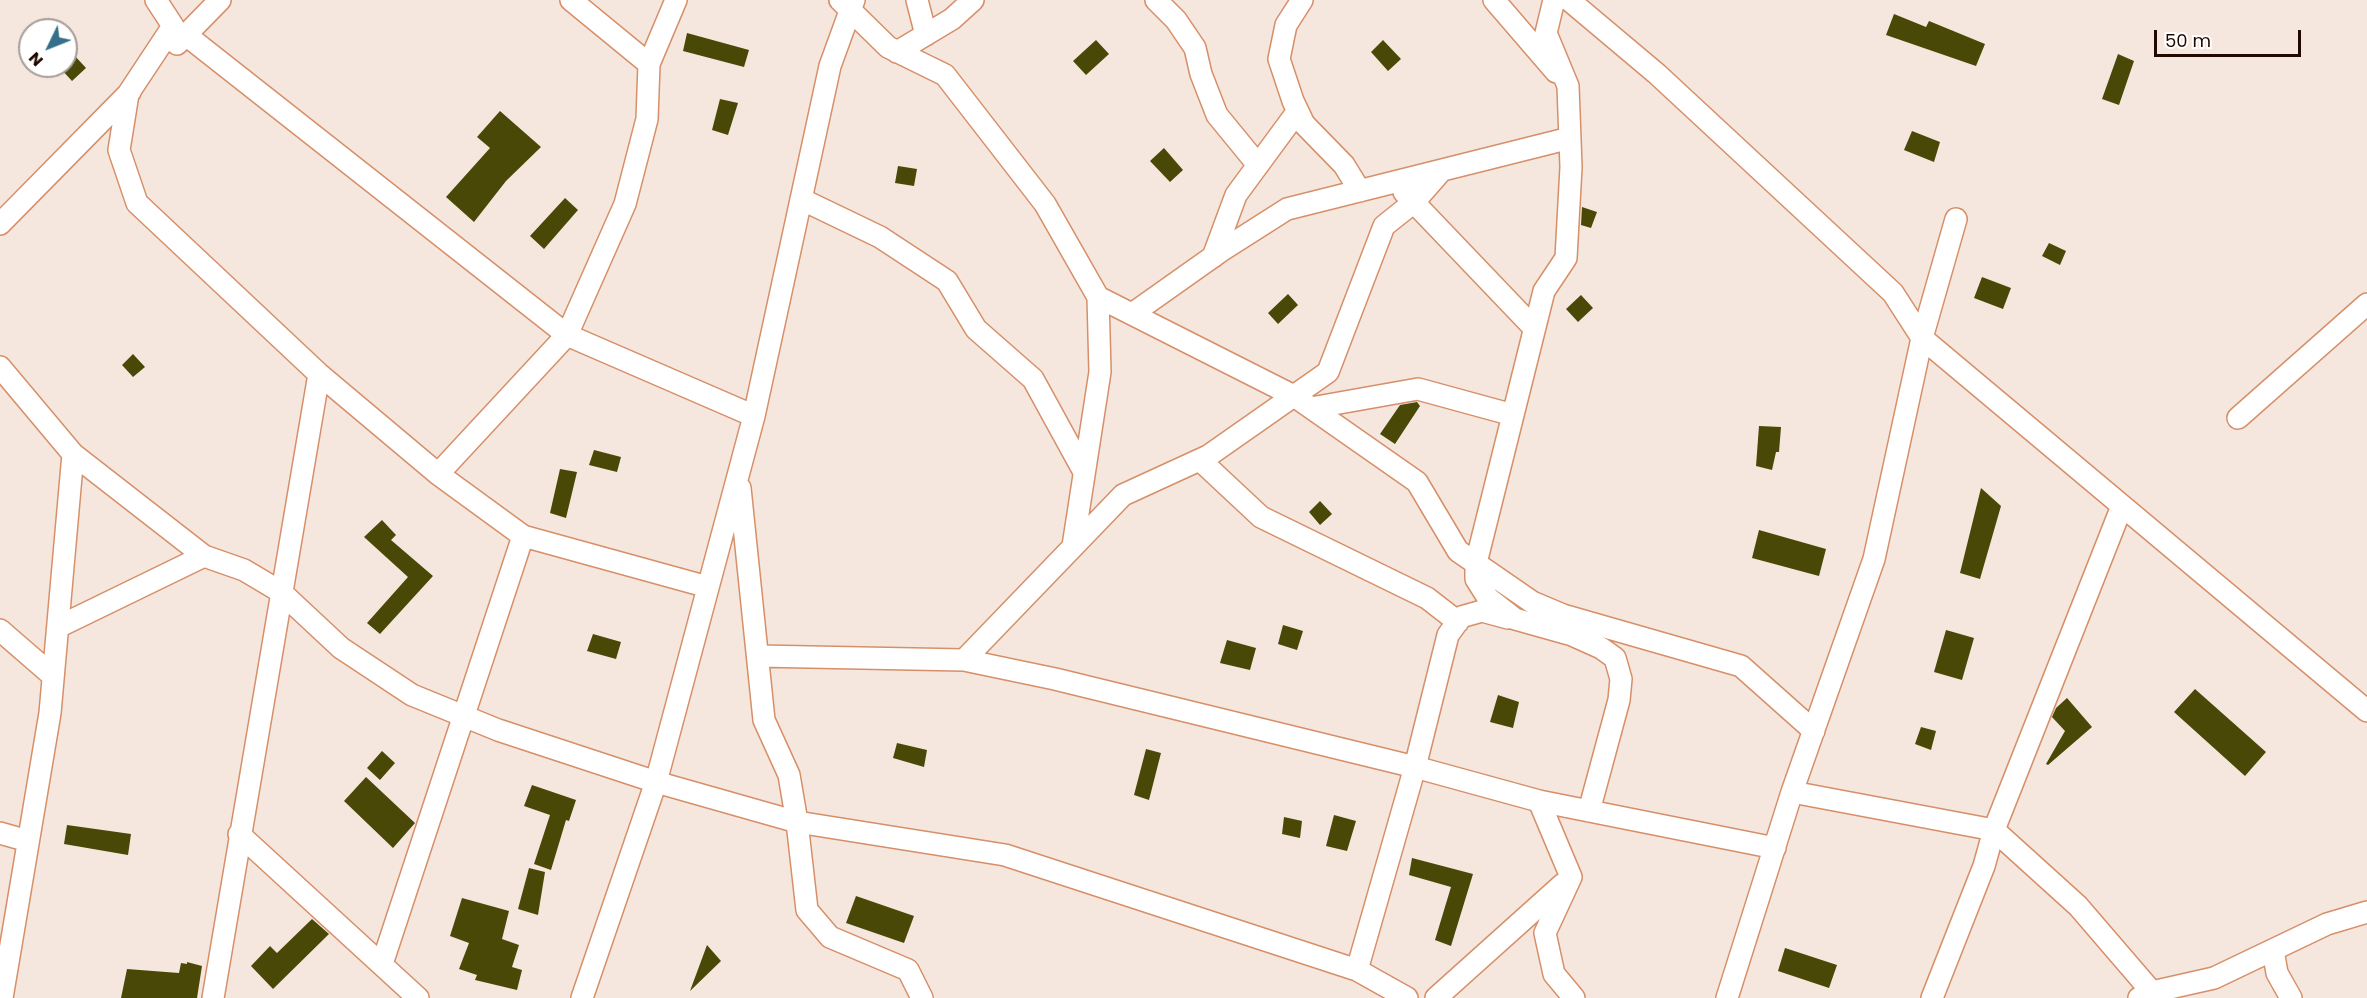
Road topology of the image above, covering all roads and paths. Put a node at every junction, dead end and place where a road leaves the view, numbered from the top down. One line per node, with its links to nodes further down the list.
1 (156, 0): 19 (street)
2 (220, 0): 15 (street)
3 (237, 0): 15 (street)
4 (571, 0): 17 (street)
5 (676, 0): 17 (street)
6 (917, 0): 14 (street)
7 (973, 0): 14 (street)
8 (1156, 0): 22 (street)
9 (1302, 0): 20 (street)
10 (1494, 0): 18 (street)
11 (1554, 0): 18 (street)
12 (1569, 0): 36 (street)
13 (848, 3): 16 (street); 26 (street)
14 (926, 35): 16 (street)
15 (191, 39): 19 (street); 35 (street)
16 (897, 52): 31 (street)
17 (649, 64): 35 (street)
18 (1568, 86): 21 (street)
19 (128, 94): 29 (street); 38 (street)
20 (1297, 112): 22 (street); 25 (street)
21 (1570, 138): 23 (street); 34 (street)
22 (1258, 165): 30 (street)
23 (1442, 170): 24 (street); 27 (street)
24 (1395, 182): 25 (street); 27 (street)
25 (1360, 191): 30 (street)
26 (801, 199): 42 (street); 46 (street)
27 (1414, 202): 34 (street); 39 (street)
28 (1956, 219): 36 (street)
29 (0, 224)
30 (1213, 257): 33 (street)
31 (1098, 297): 33 (street); 46 (street)
32 (2367, 304): 43 (street)
33 (1132, 314): 39 (street)
34 (1534, 328): 41 (street)
35 (567, 335): 42 (street); 47 (street)
36 (1922, 338): 49 (street); 65 (street)
37 (0, 367): 44 (street)
38 (319, 374): 47 (street); 55 (street)
39 (1294, 396): 40 (street); 45 (street)
40 (1311, 408): 41 (street); 53 (street)
41 (1513, 415): 53 (street)
42 (754, 416): 48 (street)
43 (2238, 418)
44 (73, 454): 52 (street); 58 (street)
45 (1200, 460): 51 (street); 57 (street)
46 (1084, 472): 51 (street)
47 (438, 474): 50 (street)
48 (738, 476): 54 (street); 60 (street)
49 (2122, 506): 63 (street); 72 (street)
50 (523, 536): 54 (street); 64 (street)
51 (1073, 546): 61 (street)
52 (204, 556): 55 (street); 58 (street)
53 (1476, 563): 56 (street); 65 (street)
54 (708, 587): 67 (street)
55 (281, 592): 64 (street); 74 (street)
56 (1515, 619): 57 (street); 70 (street)
57 (1458, 622): 66 (street)
58 (57, 627): 62 (street)
59 (0, 630): 62 (street)
60 (758, 656): 61 (street); 71 (street)
61 (964, 660): 66 (street)
62 (53, 676): 75 (street)
63 (2367, 711)
64 (463, 716): 67 (street); 80 (street)
65 (1814, 731): 68 (street)
66 (1415, 767): 69 (street); 81 (street)
67 (656, 782): 71 (street); 86 (street)
68 (1792, 792): 72 (street); 76 (street)
69 (1539, 801): 70 (street); 77 (street)
70 (1589, 811): 76 (street)
71 (797, 822): 81 (street); 87 (street)
72 (1994, 830): 82 (street); 92 (street)
73 (0, 833): 75 (street)
74 (239, 834): 80 (street); 84 (street)
75 (28, 841): 83 (street)
76 (1775, 848): 91 (street)
77 (1571, 877): 89 (street); 90 (street)
78 (2367, 912): 79 (street)
79 (2273, 950): 82 (street); 93 (street)
80 (381, 964): 85 (street)
81 (1357, 970): 88 (street)
82 (2145, 995)
83 (2, 998)
84 (213, 998)
85 (418, 998)
86 (582, 998)
87 (922, 998)
88 (1407, 998)
89 (1436, 998)
90 (1574, 998)
91 (1726, 998)
92 (1932, 998)
93 (2291, 998)

